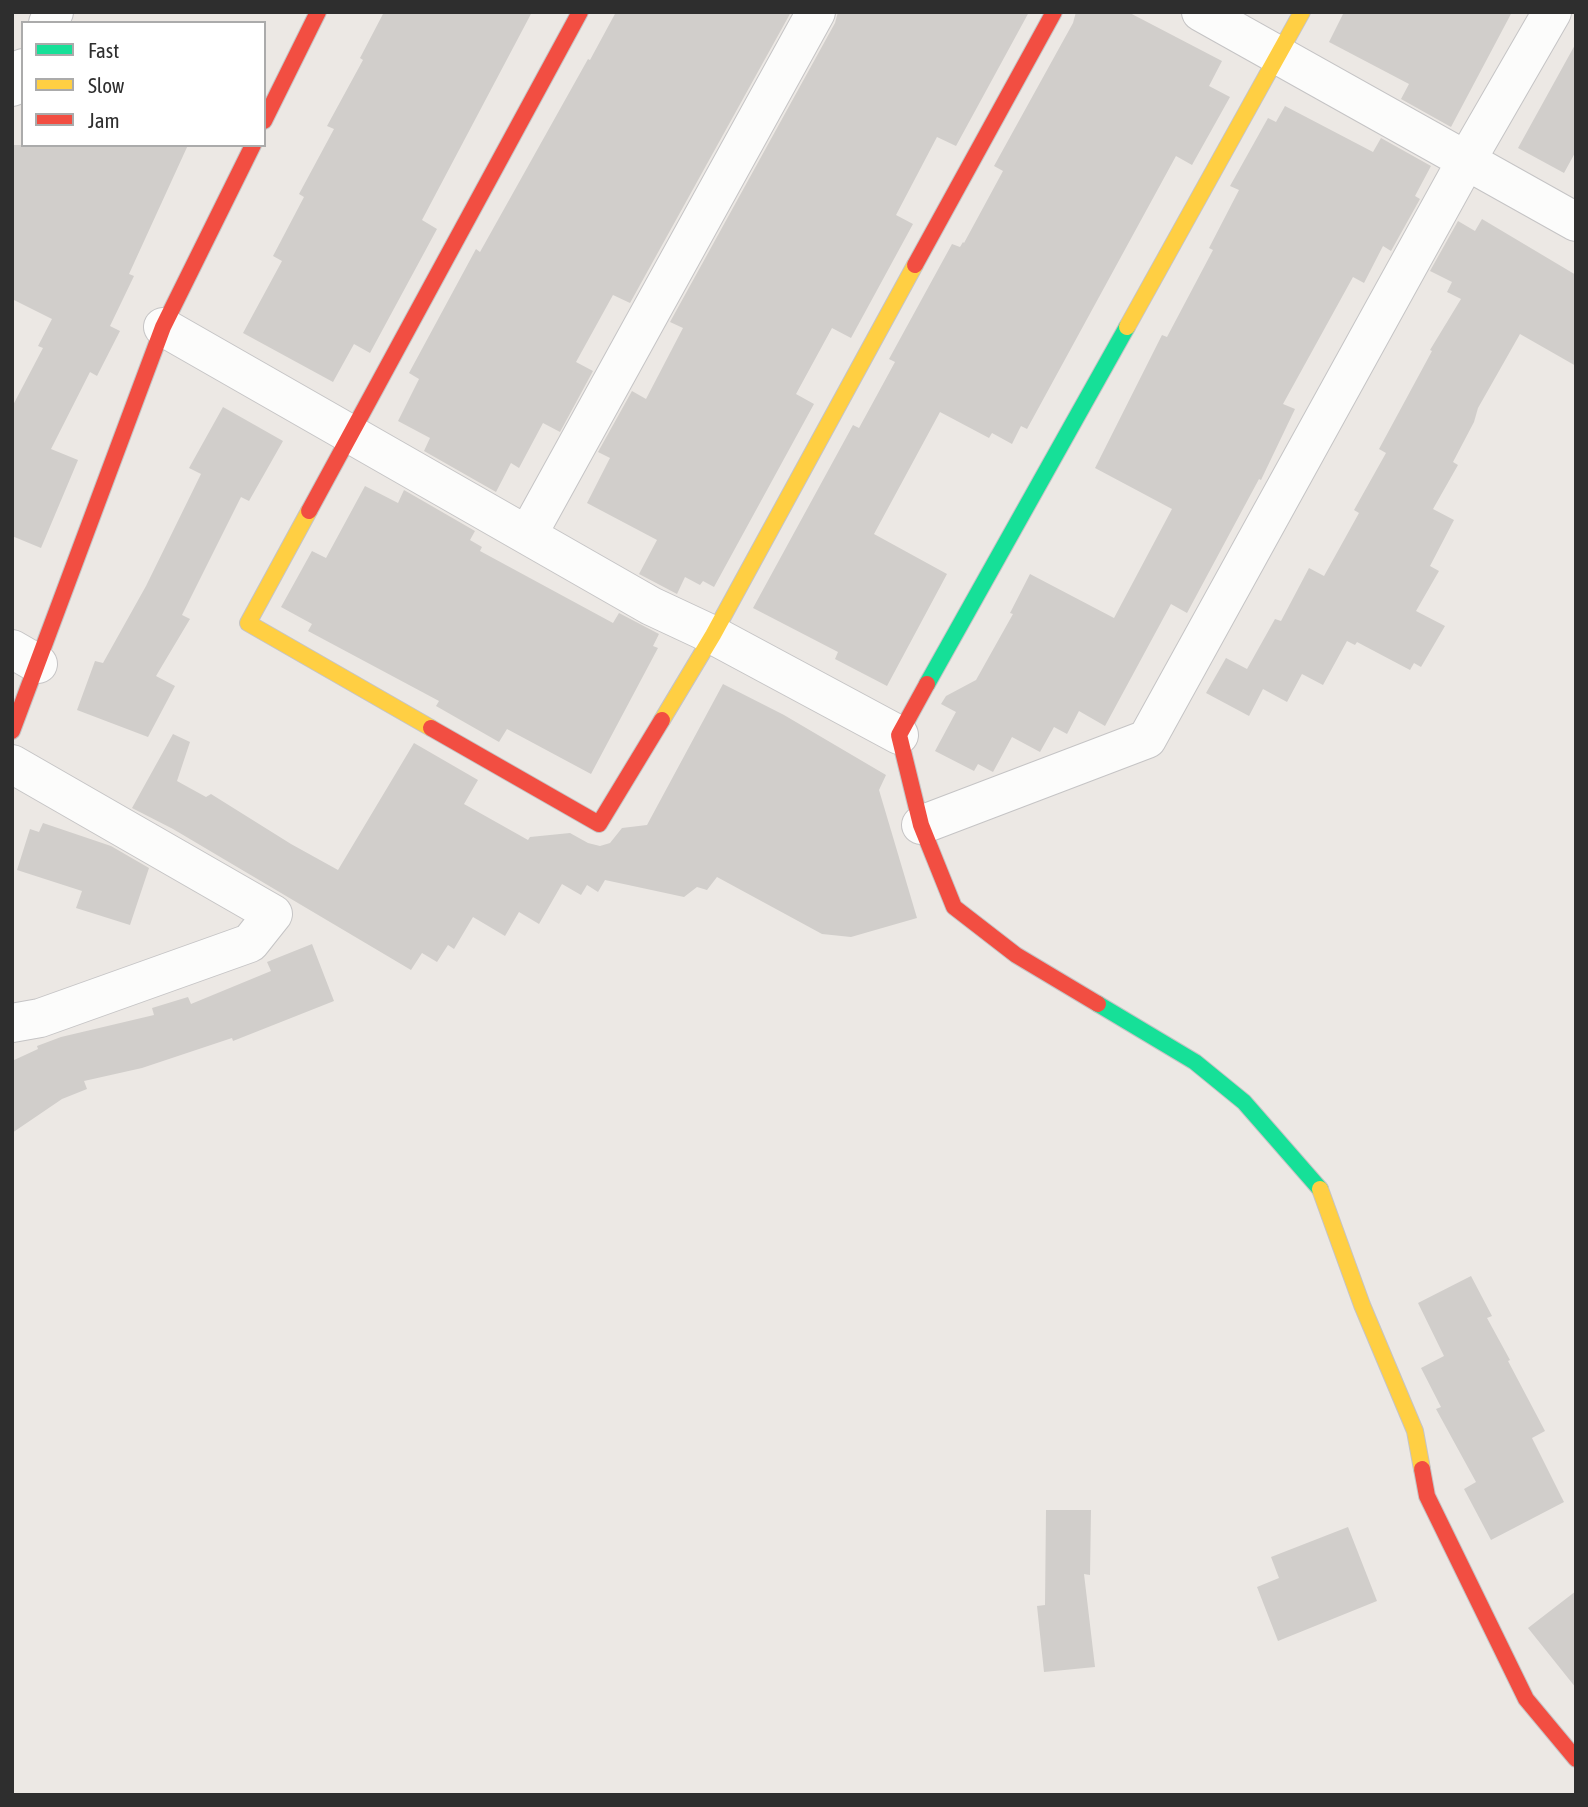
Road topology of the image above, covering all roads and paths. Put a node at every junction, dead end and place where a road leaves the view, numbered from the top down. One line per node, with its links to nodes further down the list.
1 (318, 12): 11 (street)
2 (580, 12): 16 (street)
3 (816, 12): 17 (street)
4 (1054, 12): 18 (street)
5 (1201, 12): 8 (street)
6 (1302, 12): 8 (street)
7 (1552, 12): 13 (street)
8 (1279, 55): 13 (street); 21 (street)
9 (21, 71): 10 (street)
10 (12, 87)
11 (266, 117)
12 (252, 147): 15 (street)
13 (1466, 161): 14 (street); 23 (street)
14 (1576, 222)
15 (163, 327): 16 (street); 19 (street)
16 (349, 433): 17 (street); 18 (street)
17 (528, 534): 18 (street)
18 (713, 635): 21 (street)
19 (25, 657): 20 (street)
20 (12, 731)
21 (899, 735): 23 (street)
22 (12, 764): 24 (street)
23 (921, 825): 25 (street)
24 (12, 1023)
25 (1576, 1759)

